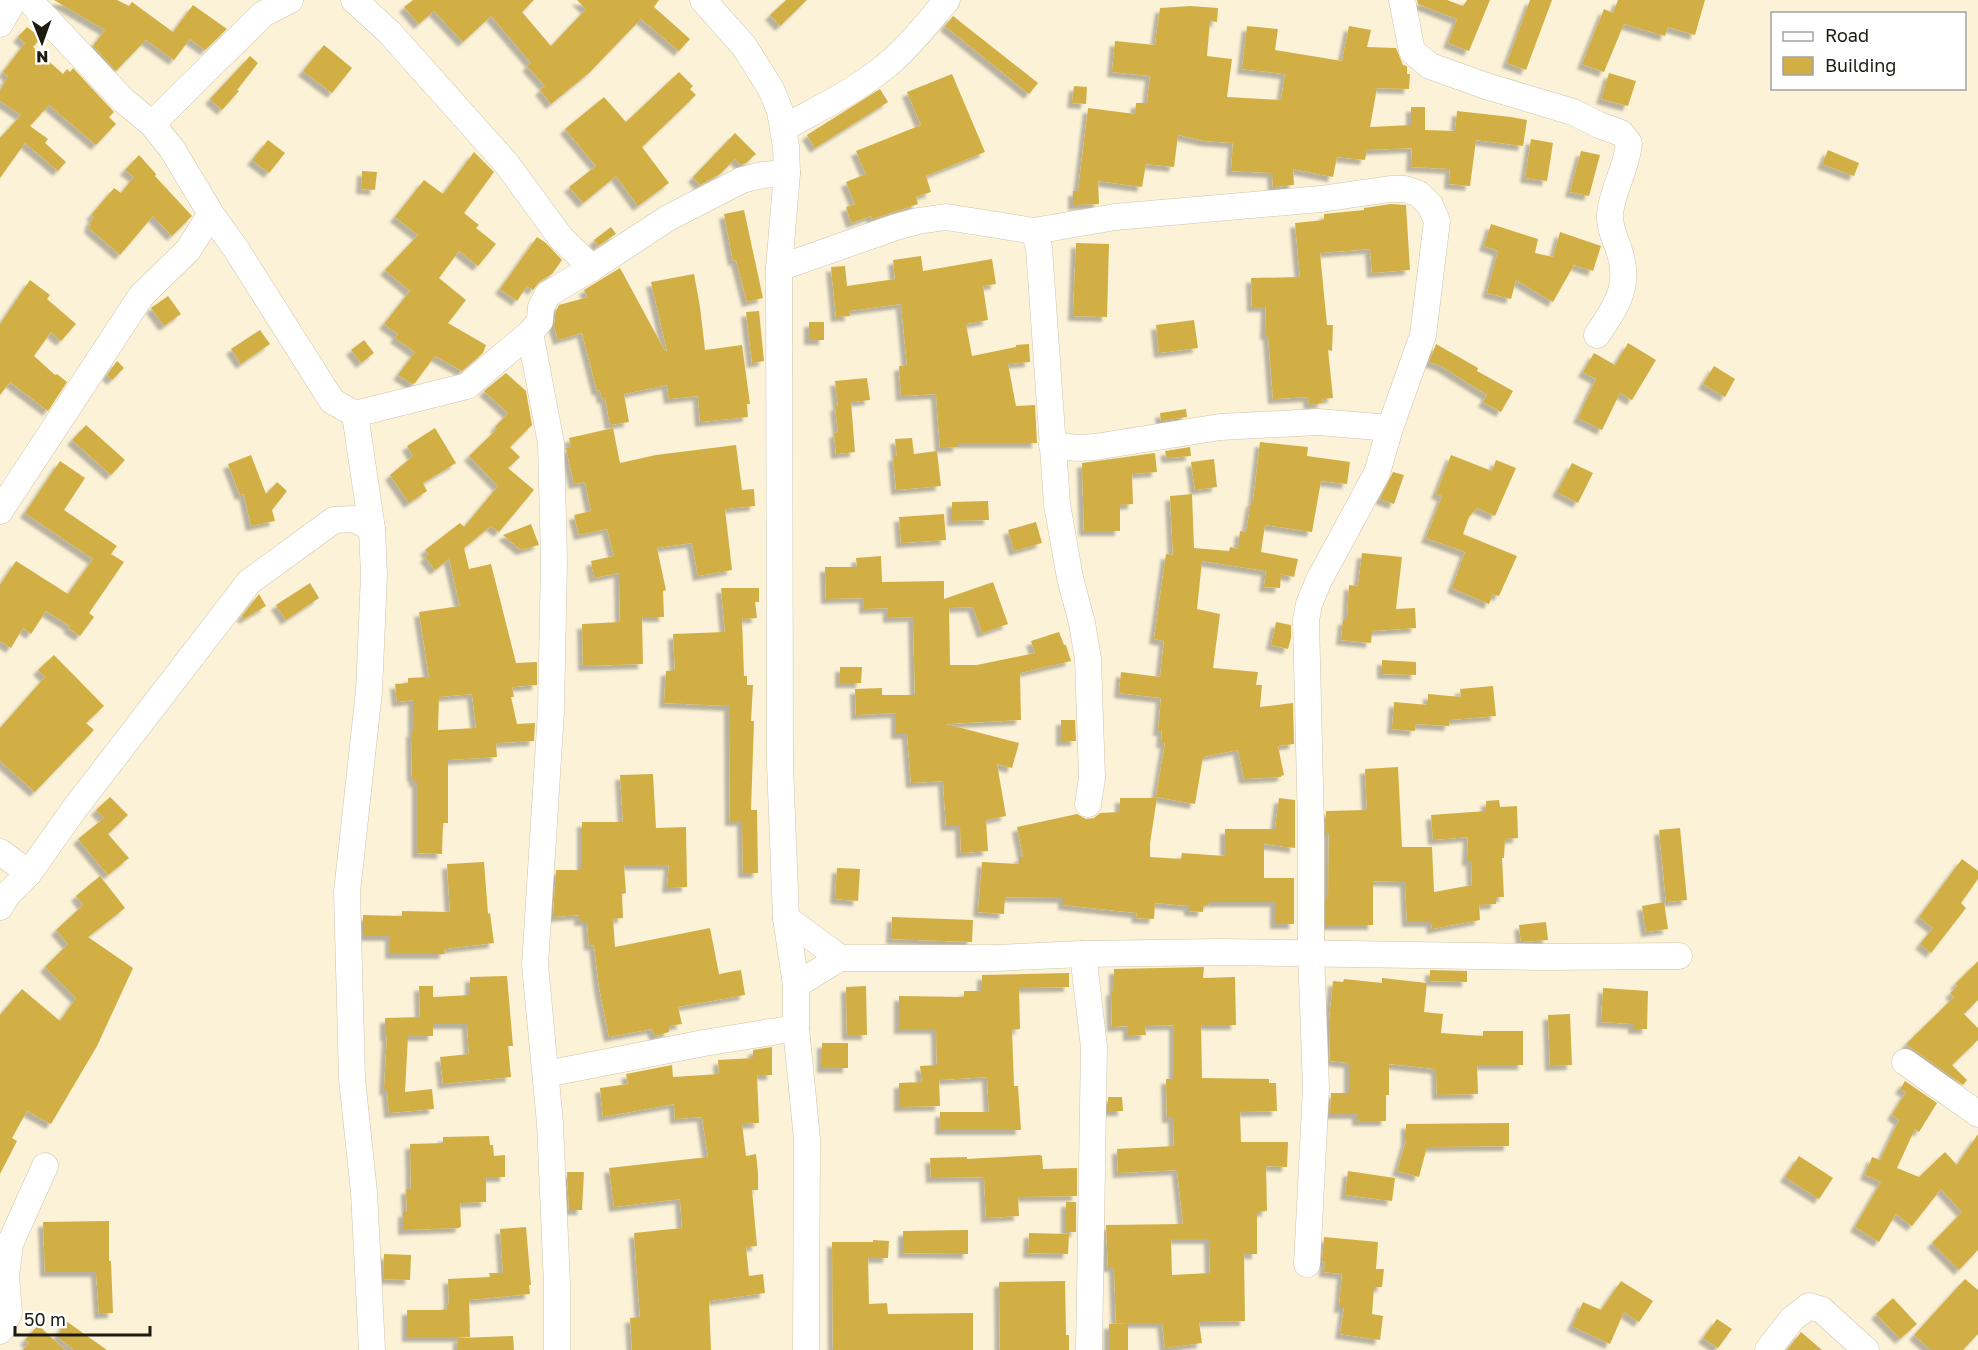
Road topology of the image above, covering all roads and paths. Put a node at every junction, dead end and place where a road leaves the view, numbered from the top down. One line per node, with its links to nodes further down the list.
1 (14, 0): 8 (street)
2 (29, 0): 9 (street)
3 (290, 0): 9 (street)
4 (354, 0): 14 (street)
5 (704, 0): 10 (street)
6 (947, 0): 10 (street)
7 (1402, 0): 17 (street)
8 (0, 24)
9 (152, 124): 12 (street)
10 (784, 128): 11 (street)
11 (787, 173): 14 (street); 15 (street)
12 (211, 214): 18 (street); 21 (street)
13 (1034, 231): 15 (street); 19 (street); 20 (street)
14 (592, 268): 16 (street)
15 (779, 268): 27 (street)
16 (530, 333): 18 (street); 35 (street)
17 (1597, 335)
18 (355, 414): 22 (street)
19 (1390, 428): 20 (street); 28 (street)
20 (1052, 445): 23 (street)
21 (0, 511)
22 (372, 529): 25 (street); 40 (street)
23 (1088, 804)
24 (0, 852): 25 (street)
25 (29, 873): 26 (street)
26 (0, 908)
27 (786, 918): 31 (street); 32 (street)
28 (1311, 952): 29 (street); 30 (street); 38 (street)
29 (1083, 954): 31 (street); 43 (street)
30 (1679, 956)
31 (840, 958): 32 (street)
32 (795, 985): 33 (street)
33 (796, 1028): 35 (street); 42 (street)
34 (1905, 1062): 36 (street)
35 (546, 1074): 41 (street)
36 (1978, 1114)
37 (45, 1166): 39 (street)
38 (1307, 1264)
39 (0, 1331)
40 (372, 1350)
41 (557, 1350)
42 (806, 1350)
43 (1089, 1350)
44 (1768, 1350): 45 (street)
45 (1866, 1350)

